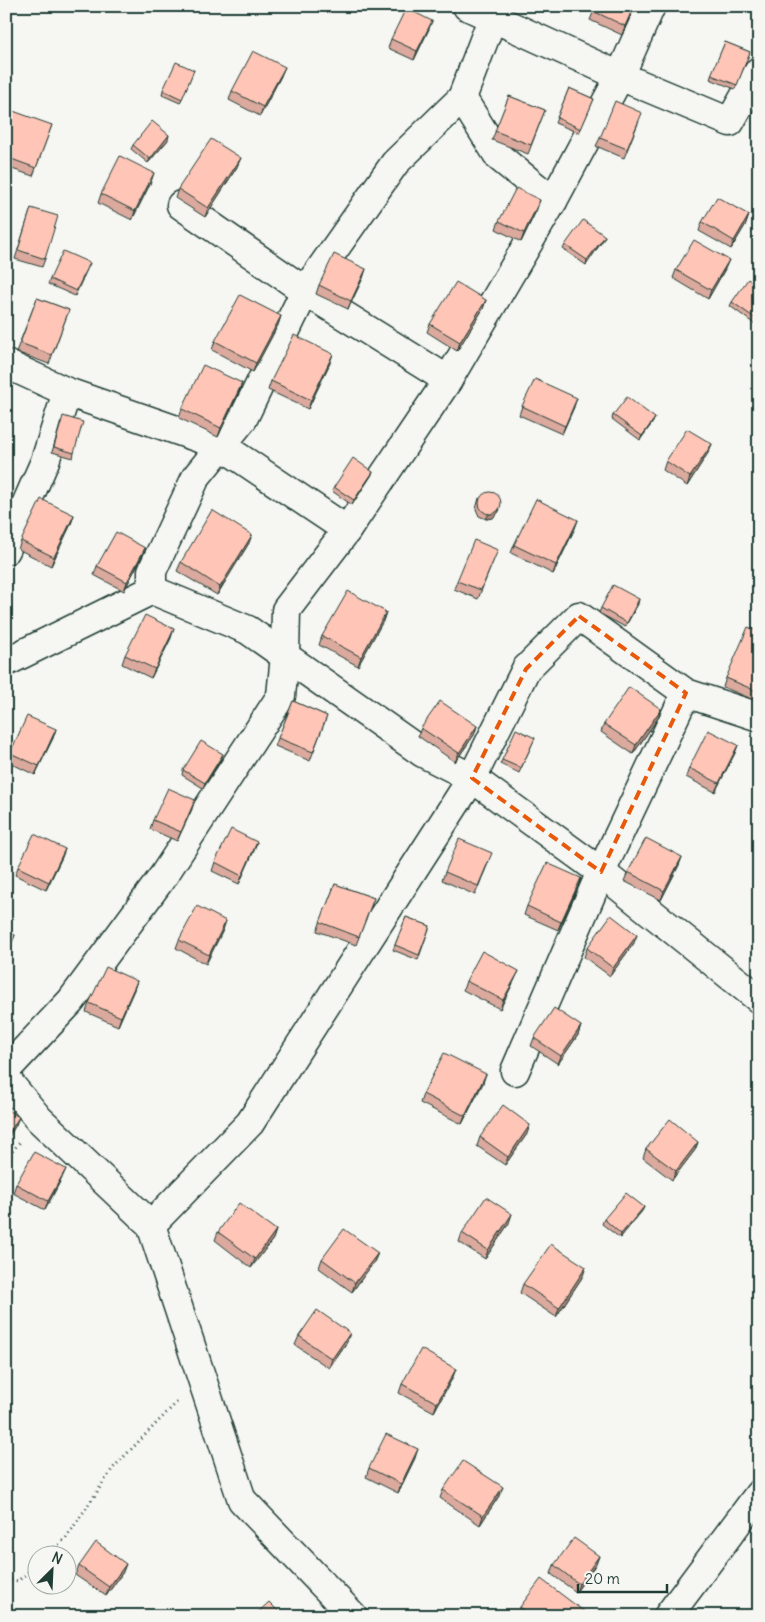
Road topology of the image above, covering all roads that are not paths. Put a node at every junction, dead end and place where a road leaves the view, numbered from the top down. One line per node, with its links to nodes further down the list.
1 (467, 6): 3 (street)
2 (651, 6): 5 (street)
3 (494, 12): 5 (street); 6 (street)
4 (759, 70): 5 (street)
5 (620, 76): 7 (street)
6 (462, 98): 7 (street); 9 (street)
7 (553, 201): 11 (street)
8 (182, 205): 9 (street)
9 (305, 291): 11 (street); 13 (street)
10 (6, 364): 12 (street)
11 (448, 380): 14 (street)
12 (67, 392): 13 (street); 15 (street)
13 (222, 446): 14 (street); 16 (street)
14 (347, 530): 17 (street)
15 (6, 550)
16 (152, 590): 17 (street); 18 (street)
17 (285, 655): 21 (street); 24 (street)
18 (6, 662)
19 (686, 693): 20 (street); 21 (street); 22 (street)
20 (759, 717)
21 (472, 778): 22 (street); 27 (street)
22 (601, 872): 23 (street); 25 (street)
23 (759, 999)
24 (6, 1070)
25 (515, 1071)
26 (6, 1079): 27 (street)
27 (151, 1225): 29 (street)
28 (759, 1494): 30 (street)
29 (353, 1616)
30 (668, 1616)

